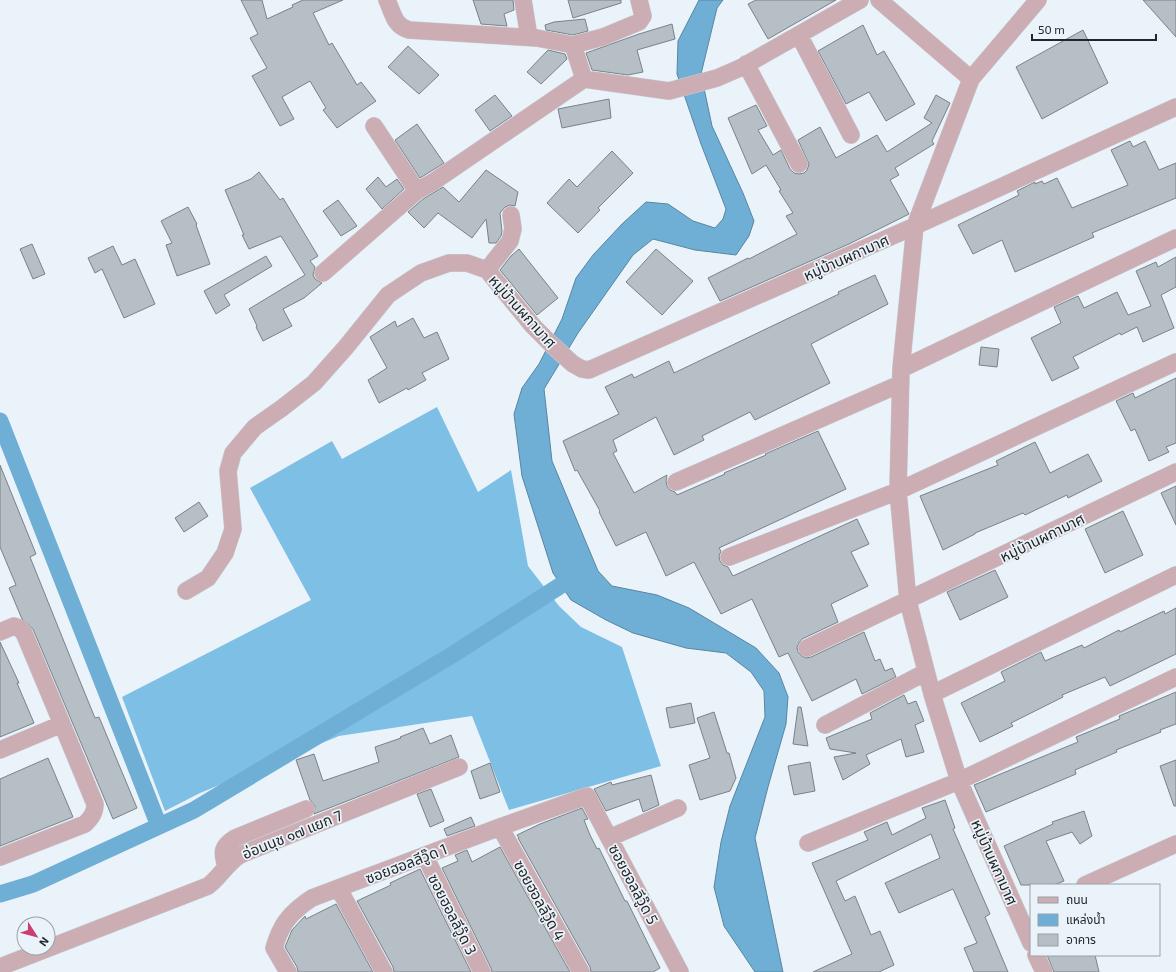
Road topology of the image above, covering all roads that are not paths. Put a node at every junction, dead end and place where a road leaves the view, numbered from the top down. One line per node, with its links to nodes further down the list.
1 (387, 0): 8 (street)
2 (523, 0): 8 (street)
3 (640, 0): 9 (street)
4 (860, 0): 7 (street)
5 (879, 0): 11 (street)
6 (1038, 0): 11 (street, หมู่บ้านผกามาศ)
7 (799, 35): 10 (street); 15 (street)
8 (529, 37): 9 (street)
9 (573, 45): 12 (street)
10 (746, 64): 12 (street); 16 (street)
11 (970, 79): 19 (street, หมู่บ้านผกามาศ)
12 (584, 80): 17 (street)
13 (1176, 107): 19 (street, หมู่บ้านผกามาศ)
14 (374, 126): 17 (street)
15 (851, 135)
16 (799, 164)
17 (417, 190): 22 (street)
18 (510, 215): 21 (street)
19 (915, 226): 21 (street, หมู่บ้านผกามาศ); 24 (street, หมู่บ้านผกามาศ)
20 (1176, 238): 24 (street)
21 (486, 270): 30 (street, หมู่บ้านผกามาศ)
22 (323, 273)
23 (1176, 362): 27 (street)
24 (901, 376): 26 (street); 27 (street, หมู่บ้านผกามาศ)
25 (1176, 472): 31 (street, หมู่บ้านผกามาศ)
26 (676, 482)
27 (898, 491): 28 (street); 31 (street, หมู่บ้านผกามาศ)
28 (729, 557)
29 (1176, 576): 36 (street)
30 (186, 592)
31 (908, 601): 33 (street); 34 (street, หมู่บ้านผกามาศ)
32 (0, 632): 37 (street)
33 (807, 648)
34 (926, 672): 36 (street, หมู่บ้านผกามาศ); 38 (street)
35 (1176, 677): 41 (street)
36 (932, 694): 41 (street, หมู่บ้านผกามาศ)
37 (62, 724): 39 (street); 50 (street)
38 (825, 725)
39 (0, 750)
40 (459, 767): 51 (street, อ่อนนุช ๑๗ แยก 7)
41 (959, 781): 47 (street); 54 (street, หมู่บ้านผกามาศ)
42 (587, 796): 45 (street, ซอยฮอลลีวู๊ด 1); 46 (street, ซอยฮอลลีวู๊ด 5)
43 (678, 808): 46 (street)
44 (306, 809): 51 (street)
45 (500, 827): 49 (street, ซอยฮอลลีวู๊ด 1); 61 (street, ซอยฮอลลีวู๊ด 4)
46 (609, 838): 62 (street, ซอยฮอลลีวู๊ด 5)
47 (808, 843)
48 (1176, 844): 52 (street)
49 (425, 856): 53 (street, ซอยฮอลลีวู๊ด 1); 60 (street, ซอยฮอลลีวู๊ด 3)
50 (0, 857)
51 (226, 867): 57 (street, อ่อนนุช ๑๗ แยก 7)
52 (1087, 884)
53 (339, 889): 58 (street, ซอยฮอลลีวู๊ด 1); 59 (street)
54 (1025, 912): 55 (street, หมู่บ้านผกามาศ)
55 (1030, 938)
56 (1036, 956): 63 (street)
57 (0, 967)
58 (288, 972)
59 (384, 972)
60 (482, 972)
61 (580, 972)
62 (680, 972)
63 (1044, 972)

